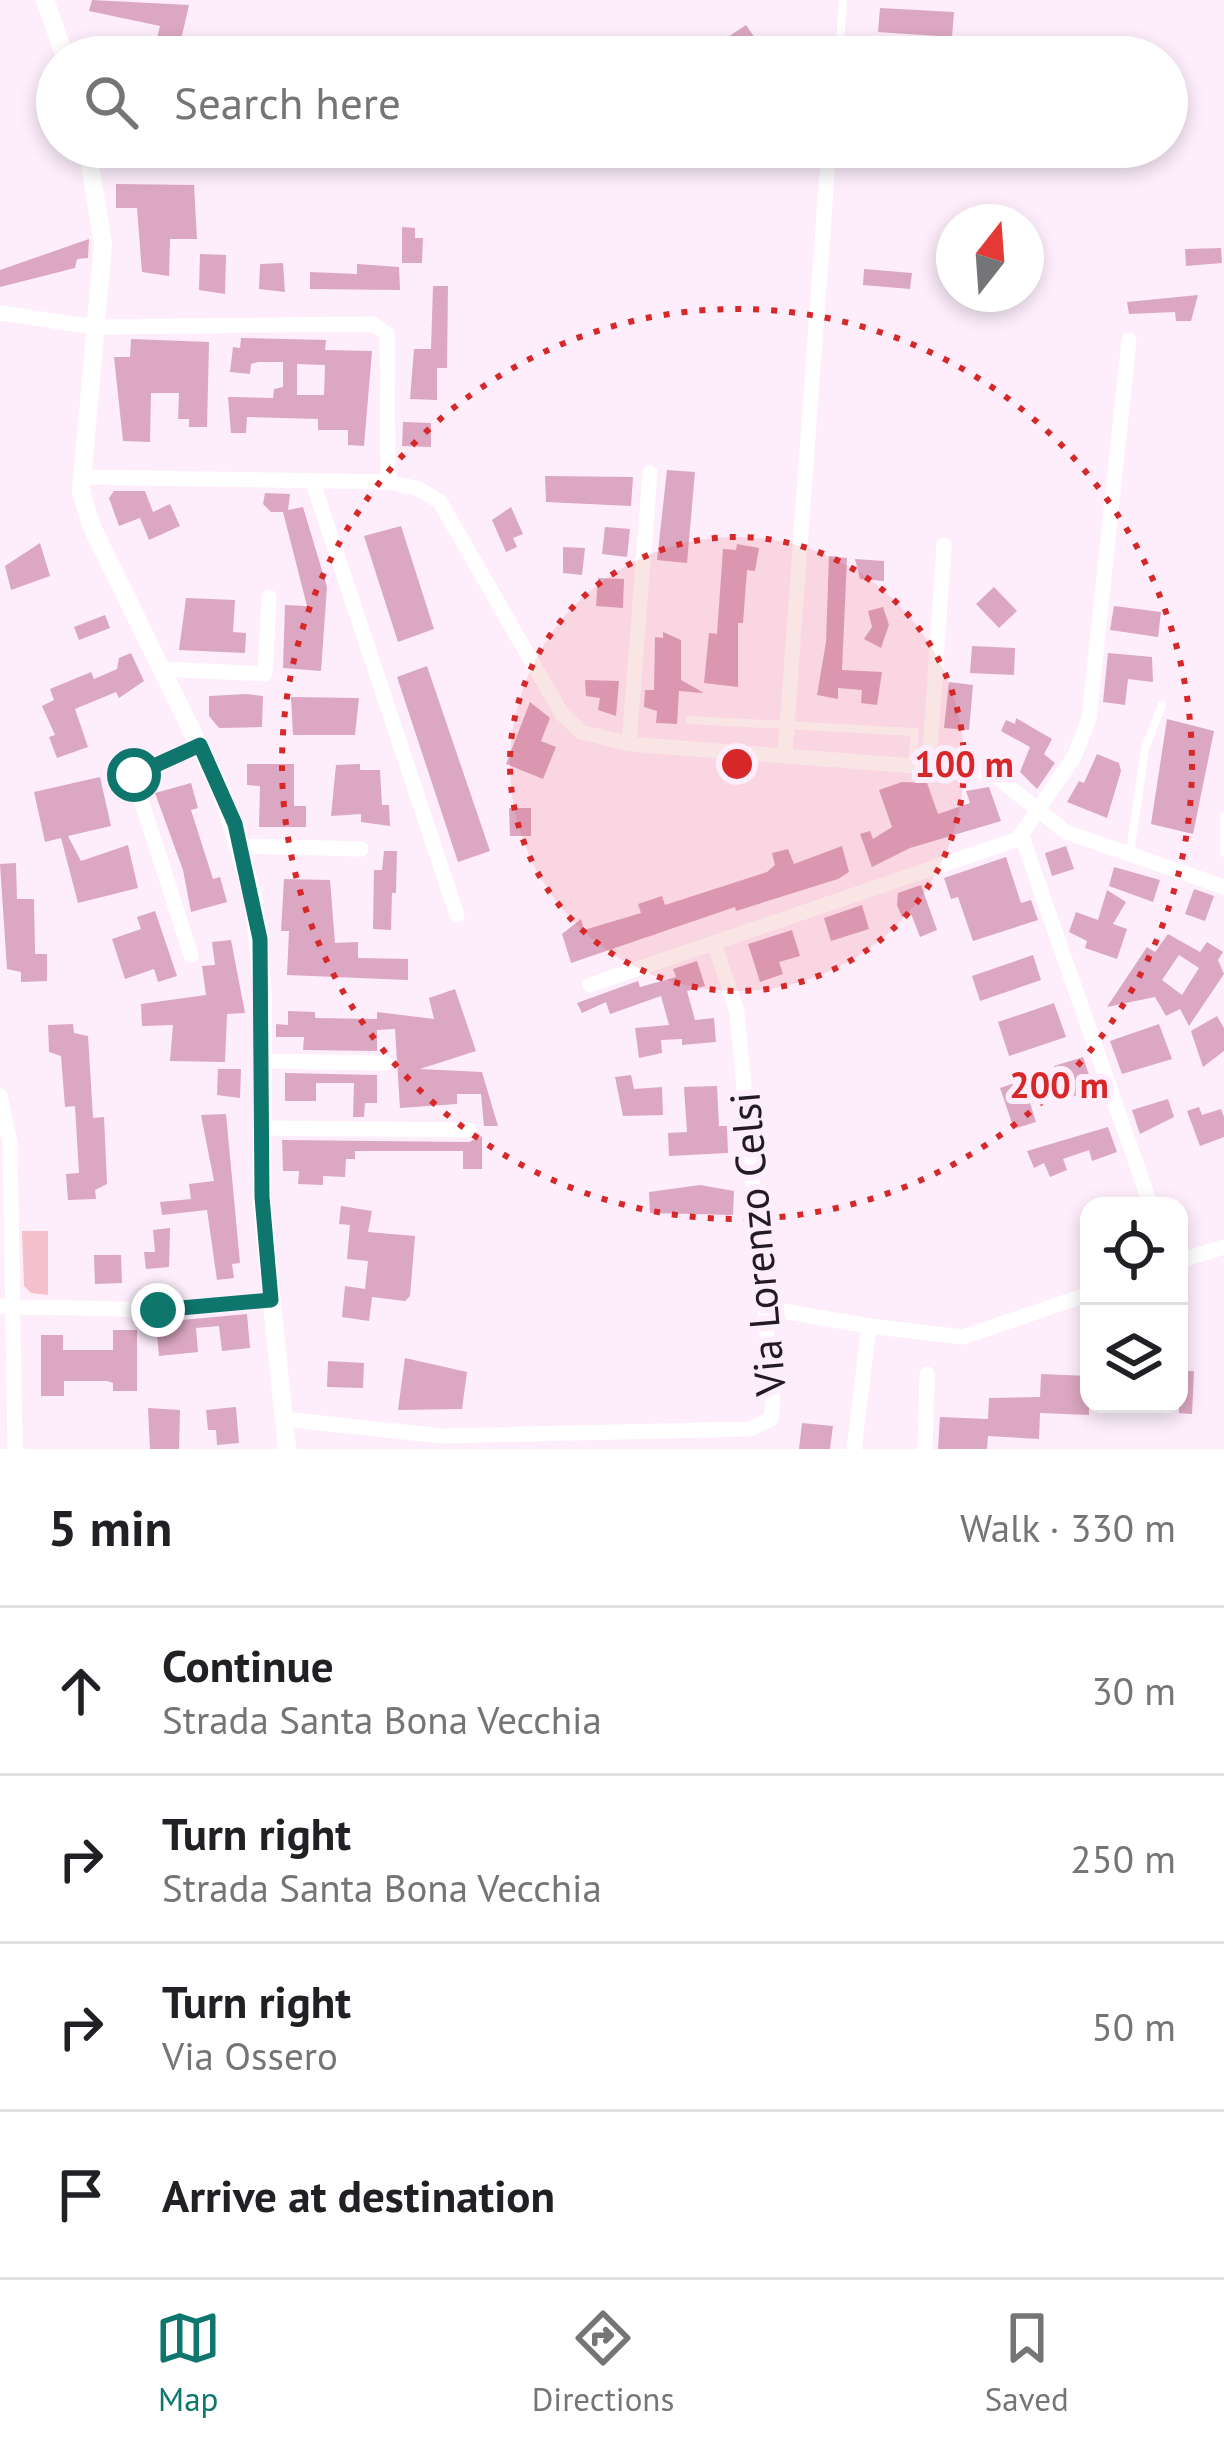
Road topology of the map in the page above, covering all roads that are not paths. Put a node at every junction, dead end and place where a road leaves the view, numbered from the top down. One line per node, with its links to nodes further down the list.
1 (45, 0): 3 (street)
2 (843, 0): 4 (lane)
3 (57, 36)
4 (840, 36)
5 (90, 168): 8 (street)
6 (828, 168): 19 (street)
7 (0, 313): 8 (street)
8 (94, 327): 11 (street); 13 (street)
9 (1129, 340): 24 (street)
10 (650, 473): 20 (street)
11 (80, 477): 12 (street); 16 (street)
12 (312, 480): 13 (street); 32 (street)
13 (388, 482): 20 (street)
14 (944, 545): 23 (street)
15 (268, 597): 16 (street)
16 (164, 669): 21 (street)
17 (1162, 705): 30 (lane)
18 (690, 720): 19 (lane)
19 (788, 724): 22 (street); 23 (lane)
20 (629, 744): 22 (street)
21 (200, 745): 27 (street); 34 (street)
22 (785, 754): 23 (street)
23 (920, 765): 24 (street)
24 (1039, 814): 26 (street); 30 (street)
25 (1224, 816): 29 (lane)
26 (1022, 837): 33 (street); 41 (street)
27 (242, 846): 28 (street); 36 (street)
28 (361, 849)
29 (1224, 853)
30 (1130, 854): 31 (street)
31 (1224, 887)
32 (457, 915)
33 (714, 943): 35 (street); 47 (street, Via Lorenzo Celsi)
34 (190, 955)
35 (590, 985)
36 (263, 1061): 37 (street); 39 (street)
37 (385, 1064)
38 (0, 1096): 46 (street)
39 (261, 1128): 40 (street); 45 (street)
40 (470, 1130)
41 (1148, 1197)
42 (1224, 1247): 43 (street)
43 (1188, 1259)
44 (1080, 1297): 48 (street)
45 (271, 1300): 46 (street); 50 (street)
46 (6, 1306): 51 (street)
47 (765, 1308): 48 (street); 50 (street, Via Lorenzo Celsi)
48 (868, 1326): 53 (street)
49 (928, 1374): 54 (street)
50 (284, 1420): 52 (street)
51 (15, 1449)
52 (287, 1449)
53 (854, 1449)
54 (925, 1449)

